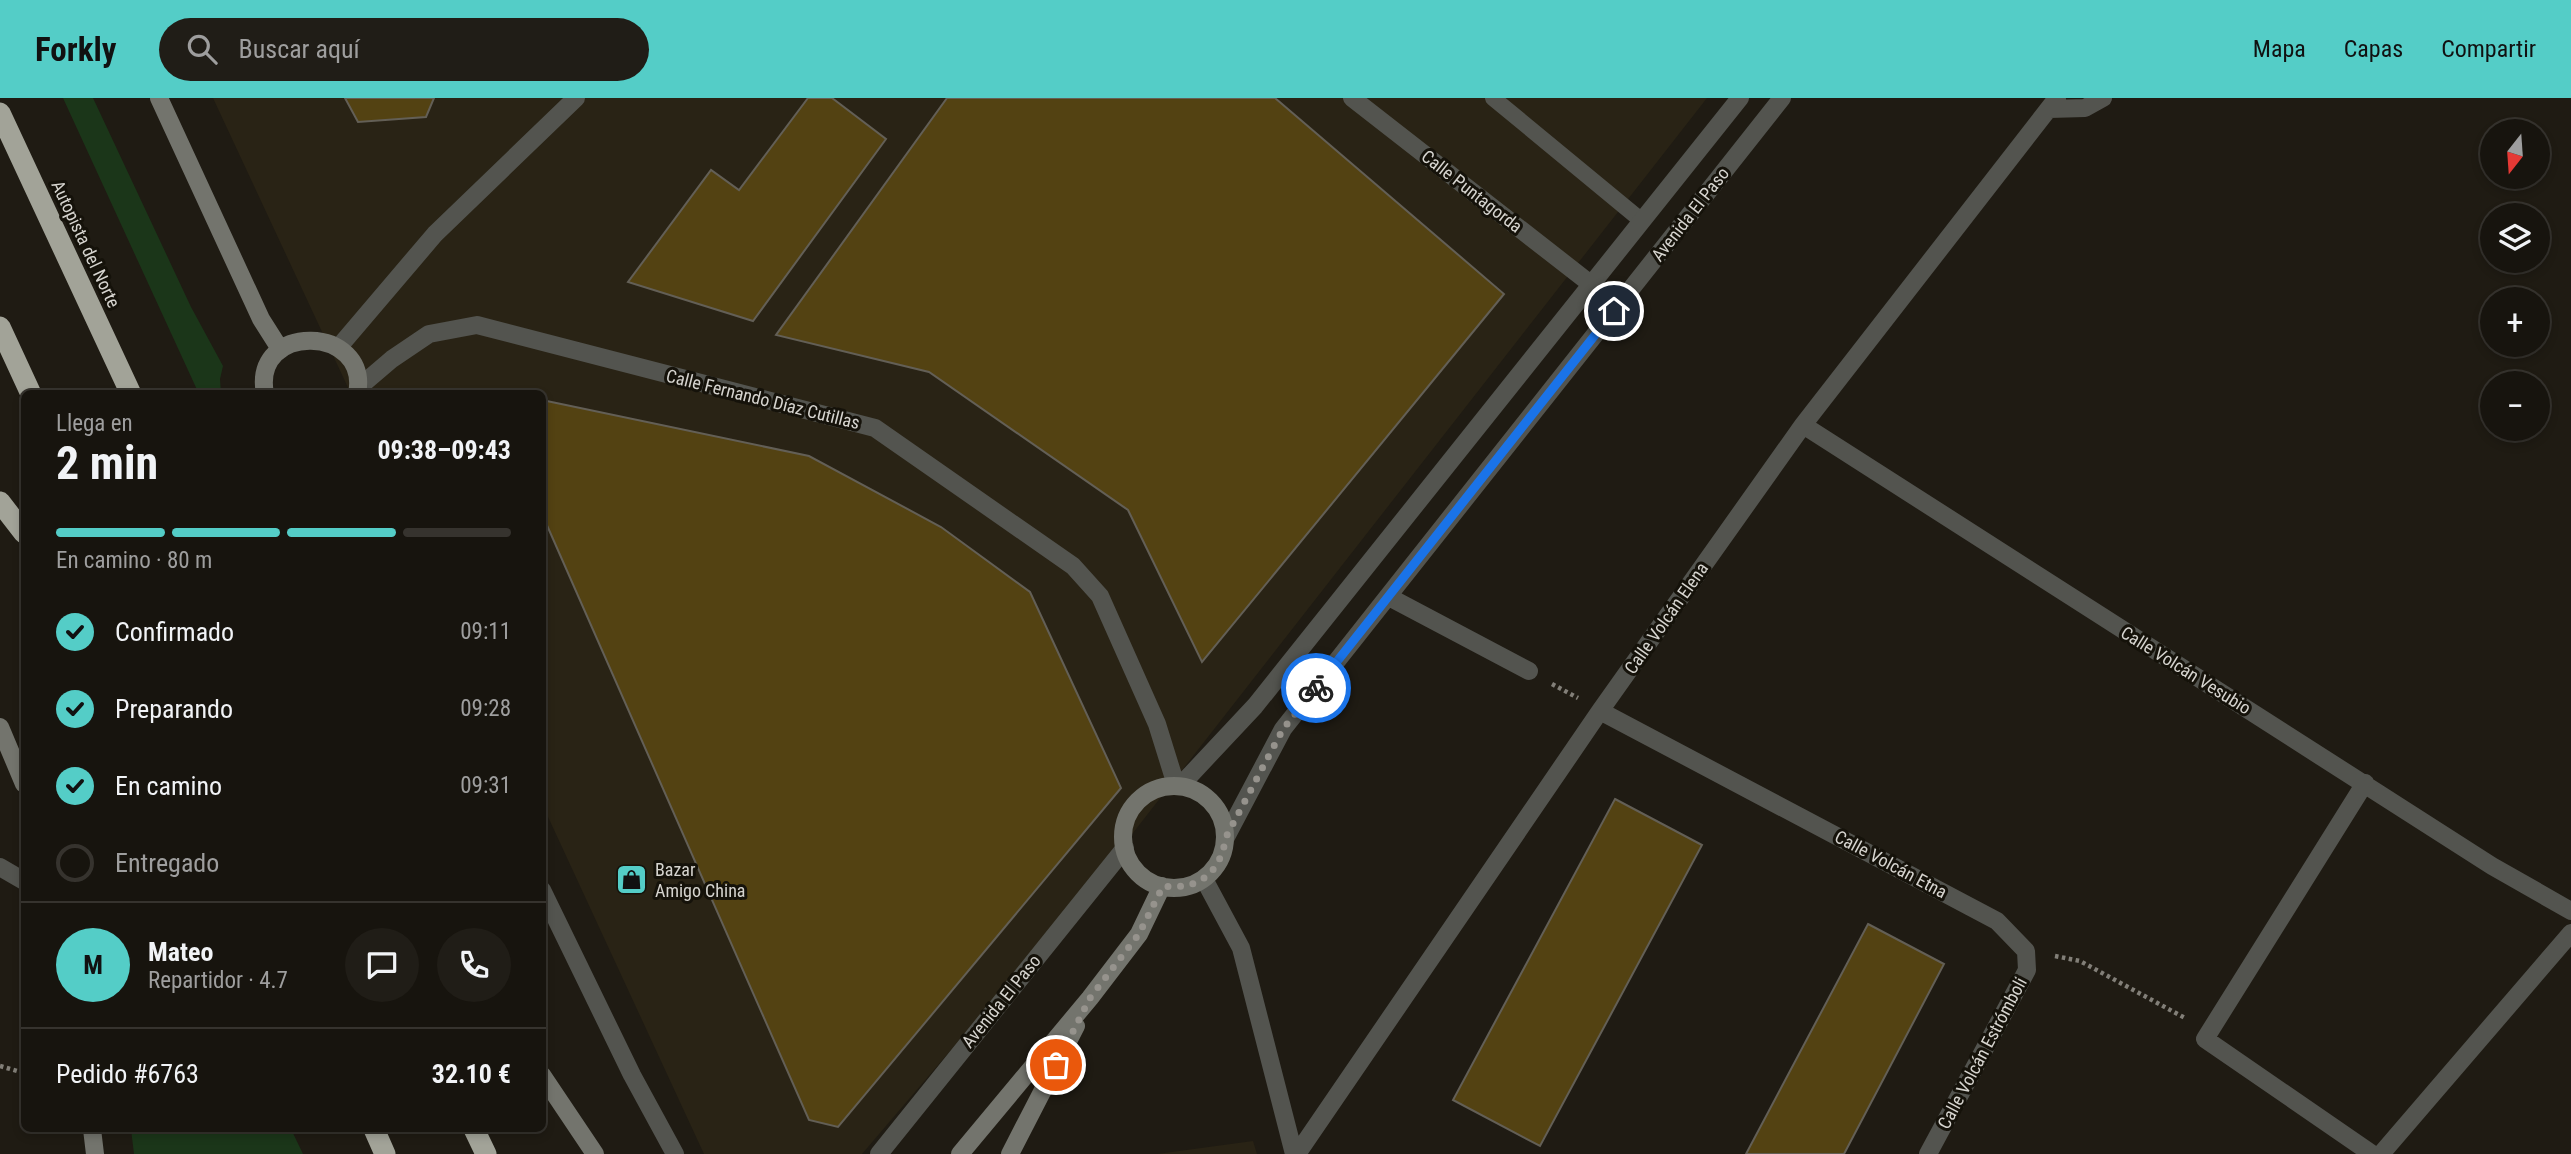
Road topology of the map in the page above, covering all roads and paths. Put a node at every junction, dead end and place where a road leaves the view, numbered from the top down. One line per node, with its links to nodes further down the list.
1 (159, 98): 14 (street)
2 (576, 98): 13 (street)
3 (1352, 98): 11 (street, Calle Puntagorda)
4 (1493, 98): 10 (lane)
5 (1740, 98): 10 (street, Avenida El Paso)
6 (1782, 98): 23 (street, Avenida El Paso)
7 (2103, 98): 8 (street)
8 (2053, 103): 20 (street, Calle Volcán Elena)
9 (0, 113): 16 (highway, Autopista del Norte)
10 (1642, 221): 11 (street, Avenida El Paso)
11 (1592, 285): 29 (street, Avenida El Paso)
12 (0, 327): 15 (highway)
13 (338, 348): 14 (street); 18 (street)
14 (281, 349): 17 (street)
15 (29, 390)
16 (129, 390)
17 (265, 390)
18 (357, 390)
19 (358, 390): 29 (street, Calle Fernando Díaz Cutillas)
20 (1803, 425): 25 (street, Calle Volcán Elena); 28 (street, Calle Volcán Vesubio)
21 (0, 502): 22 (highway)
22 (21, 529)
23 (1389, 597): 24 (street); 30 (street, Avenida El Paso)
24 (1529, 671): 25 (path)
25 (1600, 710): 39 (street, Calle Volcán Etna); 57 (street, Calle Volcán Elena)
26 (0, 727): 27 (street)
27 (21, 778)
28 (2365, 783): 37 (street, Calle Volcán Vesubio); 41 (street)
29 (1178, 786): 30 (street); 31 (street)
30 (1226, 837): 34 (street)
31 (1125, 848): 35 (street); 54 (street, Avenida El Paso)
32 (0, 867): 33 (street)
33 (21, 879)
34 (1204, 879): 35 (street); 57 (street)
35 (1163, 886): 40 (street)
36 (546, 898): 53 (street)
37 (2571, 911)
38 (2571, 933): 59 (street)
39 (2026, 951): 41 (path); 58 (street, Calle Volcán Estrómboli)
40 (1090, 998): 55 (street); 56 (street)
41 (2205, 1039): 48 (street)
42 (0, 1066): 43 (path)
43 (21, 1070)
44 (546, 1081): 52 (street)
45 (92, 1132): 49 (street)
46 (375, 1132): 50 (highway)
47 (475, 1132): 51 (highway)
48 (2362, 1151)
49 (95, 1154)
50 (385, 1154)
51 (486, 1154)
52 (595, 1154)
53 (675, 1154)
54 (879, 1154)
55 (960, 1154)
56 (1010, 1154)
57 (1295, 1154)
58 (1928, 1154)
59 (2381, 1154)

